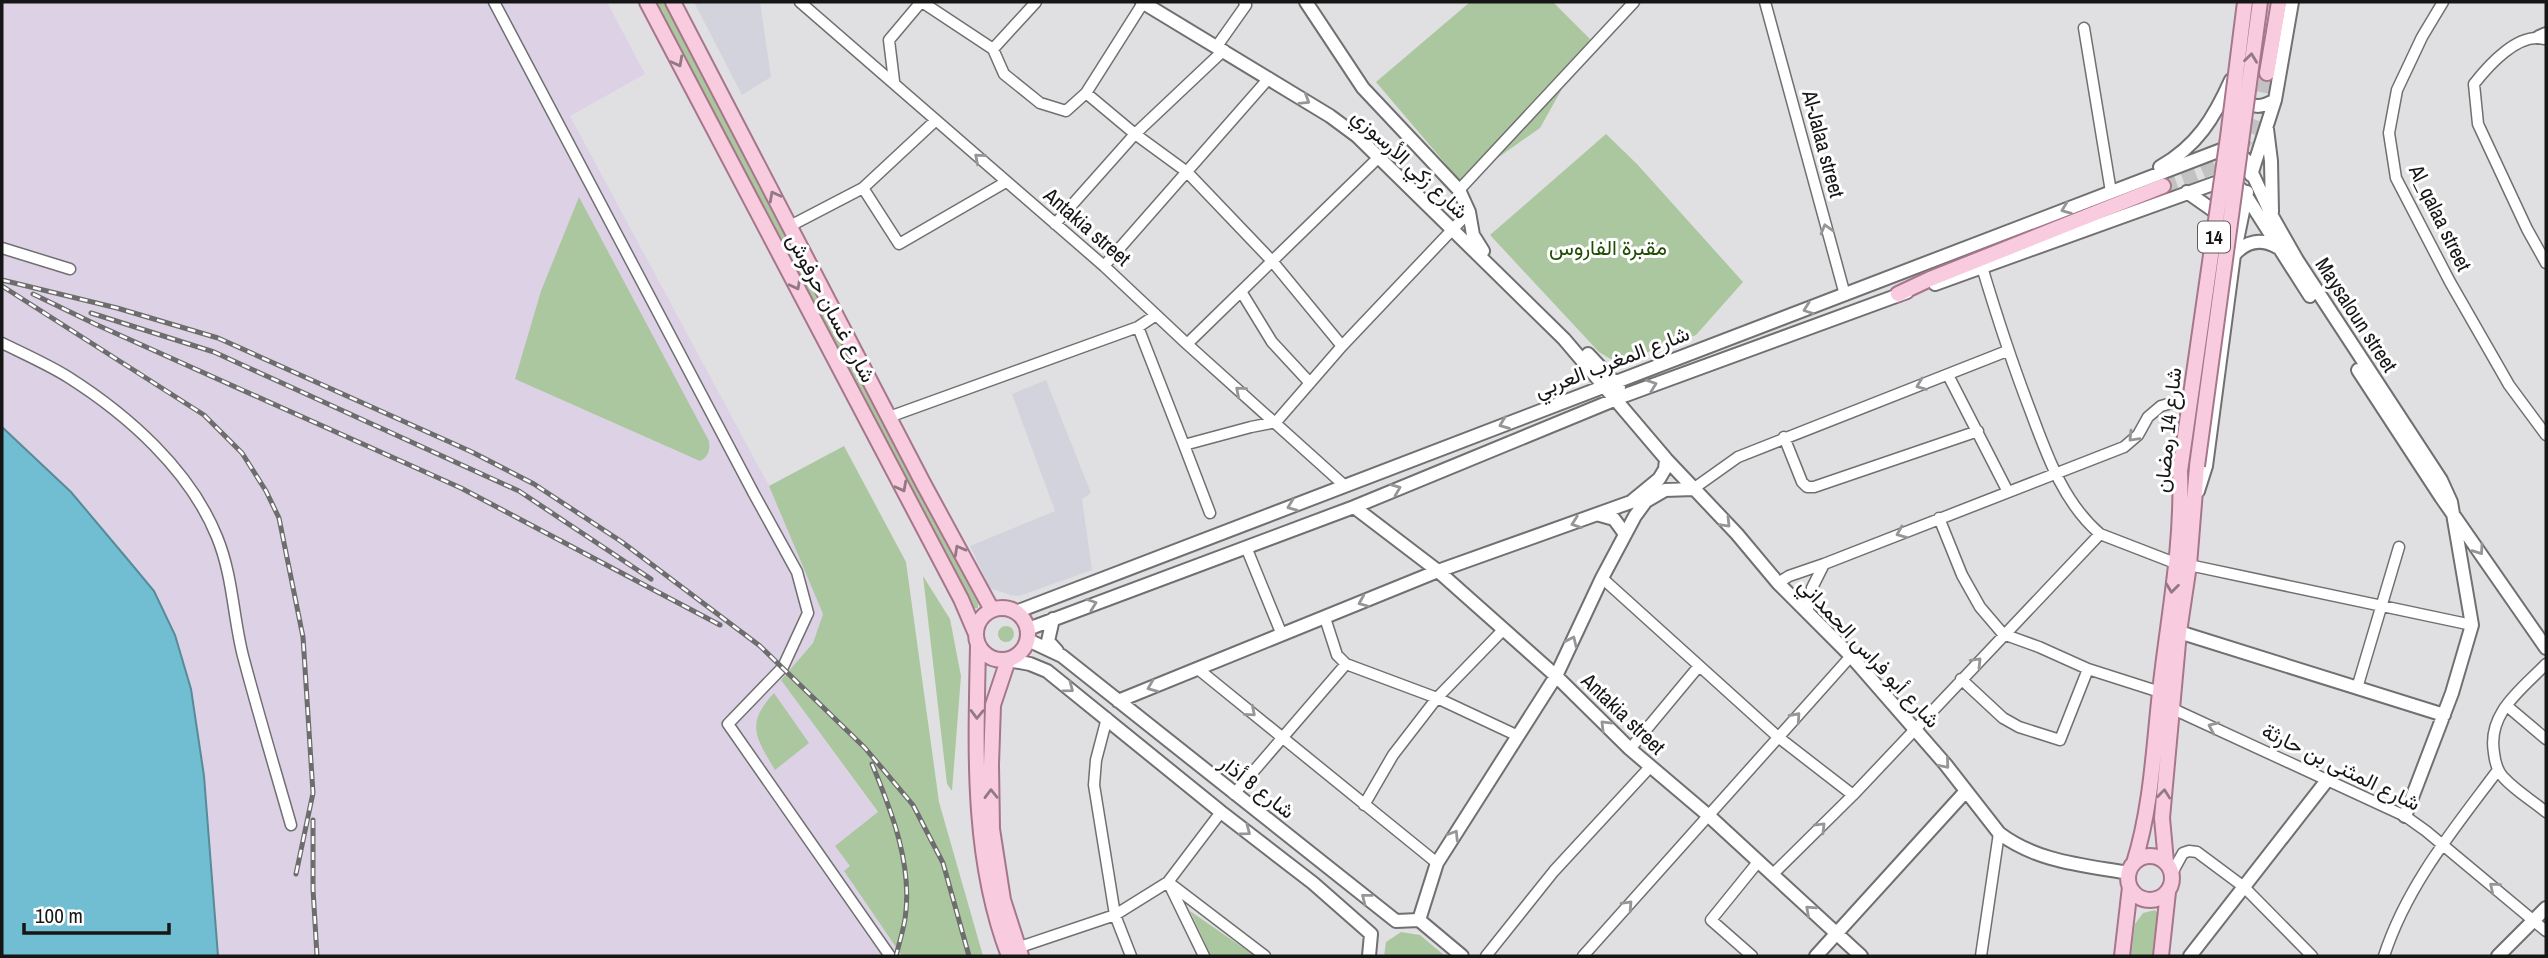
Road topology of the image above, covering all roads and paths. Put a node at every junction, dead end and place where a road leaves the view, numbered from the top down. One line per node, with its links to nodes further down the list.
1 (494, 2): 169 (street)
2 (647, 2): 55 (main road, شارع غسان حرفوش, one-way to 55)
3 (673, 2): 48 (main road, شارع غسان حرفوش, one-way to 3)
4 (800, 2): 25 (street, Antakia street)
5 (921, 2): 21 (street); 25 (street)
6 (1036, 2): 21 (street)
7 (1142, 2): 20 (main road, شارع زكي الأرسوزي); 26 (street)
8 (1244, 2): 20 (street)
9 (1306, 2): 40 (main road)
10 (1634, 2): 40 (street)
11 (1765, 2): 62 (street, Al-Jalaa street, one-way to 11)
12 (2239, 2): 24 (main road)
13 (2245, 2): 85 (main road, شارع 14 رمضان / 14, bridge)
14 (2260, 2): 85 (main road, شارع 14 رمضان / 14, one-way to 14, bridge)
15 (2279, 2): 22 (main road)
16 (2292, 2): 27 (main road)
17 (2443, 2): 77 (street, Al_qalaa street)
18 (2084, 28): 41 (street)
19 (2544, 37): 56 (street)
20 (1220, 48): 23 (main road, شارع زكي الأرسوزي); 30 (street)
21 (993, 49): 26 (street)
22 (2267, 73)
23 (1269, 78): 32 (main road, شارع زكي الأرسوزي, one-way to 32); 33 (street)
24 (2231, 80): 27 (main road); 31 (main road); 37 (main road)
25 (894, 81): 28 (street, Antakia street)
26 (1086, 93): 30 (street)
27 (2275, 100): 29 (main road)
28 (935, 121): 35 (street, Antakia street, one-way to 28); 39 (street)
29 (2267, 128): 34 (main road); 46 (main road)
30 (1135, 134): 33 (street); 47 (street)
31 (2221, 149): 34 (main road, Maysaloun street); 36 (main road); 37 (main road, شارع المغرب العربي)
32 (1378, 158): 49 (main road, شارع زكي الأرسوزي); 54 (street)
33 (1187, 173): 54 (street); 57 (street)
34 (2252, 173): 43 (main road); 46 (main road, Maysaloun street)
35 (1006, 182): 39 (street); 47 (street, Antakia street)
36 (2215, 182): 42 (main road, شارع المغرب العربي); 43 (main road); 44 (main road)
37 (2127, 186): 41 (main road, شارع المغرب العربي)
38 (2163, 186): 61 (main road)
39 (863, 188): 48 (street)
40 (1458, 190): 45 (main road)
41 (2110, 192): 62 (main road, شارع المغرب العربي, one-way to 62)
42 (2187, 192): 44 (main road); 58 (main road, شارع المغرب العربي)
43 (2246, 197): 50 (main road, Maysaloun street); 53 (main road)
44 (2214, 211): 73 (main road)
45 (1469, 212): 49 (street); 71 (main road)
46 (2272, 216): 88 (main road, Maysaloun street)
47 (1055, 224): 57 (street, Antakia street)
48 (790, 226): 52 (main road, شارع غسان حرفوش)
49 (1453, 230): 67 (street); 71 (main road, شارع زكي الأرسوزي)
50 (2277, 247): 53 (main road); 88 (main road, Maysaloun street)
51 (2, 248): 59 (street)
52 (802, 252): 55 (main road); 74 (main road, شارع غسان حرفوش)
53 (2234, 255): 85 (main road)
54 (1272, 261): 60 (street); 67 (street)
55 (783, 262): 112 (main road, شارع غسان حرفوش, one-way to 112)
56 (2546, 263)
57 (1104, 266): 63 (street, Antakia street)
58 (1982, 267): 61 (main road, شارع المغرب العربي); 68 (street)
59 (70, 269)
60 (1242, 293): 66 (street); 70 (street)
61 (1898, 294): 72 (main road, شارع المغرب العربي, one-way to 61)
62 (1845, 295): 71 (main road, شارع المغرب العربي, one-way to 71)
63 (1156, 315): 64 (street); 66 (street, Antakia street)
64 (1138, 327): 74 (street); 79 (street)
65 (2, 343): 149 (street)
66 (1187, 344): 75 (street, Antakia street, one-way to 66)
67 (1342, 345): 70 (street)
68 (2007, 351): 69 (street); 81 (street)
69 (1948, 375): 76 (street); 78 (street, one-way to 78)
70 (1310, 383): 75 (street)
71 (1609, 383): 72 (main road, شارع زكي الأرسوزي); 82 (main road, شارع المغرب العربي, one-way to 82)
72 (1621, 397): 80 (main road, شارع أبو فراس الحمداني); 86 (main road, شارع المغرب العربي, one-way to 72)
73 (2186, 399): 81 (street, one-way to 81); 85 (main road)
74 (889, 417): 101 (main road, شارع غسان حرفوش, one-way to 74)
75 (1276, 422): 79 (street); 82 (street, Antakia street)
76 (1978, 431): 78 (street); 84 (street)
77 (2546, 435)
78 (1784, 437): 83 (street)
79 (1184, 446): 87 (street)
80 (1666, 459): 83 (main road, شارع أبو فراس الحمداني); 89 (main road)
81 (2054, 474): 84 (street); 92 (street)
82 (1345, 486): 102 (main road, شارع المغرب العربي, one-way to 102)
83 (1693, 489): 91 (main road); 99 (main road, شارع أبو فراس الحمداني, one-way to 99)
84 (2008, 492): 90 (street)
85 (2188, 500): 96 (main road, شارع 14 رمضان)
86 (1354, 507): 93 (main road, شارع المغرب العربي); 97 (main road, Antakia street)
87 (1210, 513)
88 (2453, 513): 106 (main road); 113 (main road, Maysaloun street, one-way to 113)
89 (1600, 515): 91 (main road); 97 (main road, one-way to 97)
90 (1939, 518): 95 (street, one-way to 95); 110 (street)
91 (1625, 534): 98 (main road)
92 (2100, 534): 96 (street); 110 (street)
93 (1245, 547): 105 (main road, شارع المغرب العربي, one-way to 93); 111 (street)
94 (2399, 547): 100 (street)
95 (1824, 564): 99 (street); 103 (street)
96 (2182, 564): 100 (street); 108 (main road, شارع 14 رمضان); 125 (main road, شارع 14 رمضان, one-way to 125)
97 (1438, 571): 104 (main road, one-way to 104); 107 (main road, Antakia street)
98 (1602, 578): 119 (street); 122 (main road, one-way to 98)
99 (1778, 583): 103 (main road, شارع أبو فراس الحمداني)
100 (2382, 605): 106 (street); 124 (street)
101 (992, 610): 102 (main road); 112 (main road)
102 (1016, 612): 109 (main road)
103 (1807, 613): 115 (main road, شارع أبو فراس الحمداني)
104 (1325, 618): 111 (main road); 117 (street)
105 (1053, 619): 109 (main road, شارع المغرب العربي); 114 (main road)
106 (2472, 625): 130 (main road)
107 (1502, 631): 122 (main road, Antakia street); 126 (street)
108 (2179, 632): 124 (main road); 129 (main road, شارع 14 رمضان)
109 (1028, 634): 114 (main road, شارع 8 أذار); 116 (main road)
110 (2004, 634): 121 (street); 123 (street, one-way to 110)
111 (1282, 635): 120 (main road)
112 (977, 640): 116 (main road); 168 (main road, one-way to 168)
113 (2546, 648)
114 (1062, 656): 127 (main road, شارع 8 أذار)
115 (1851, 656): 132 (main road, شارع أبو فراس الحمداني); 135 (street, one-way to 115)
116 (1008, 660): 131 (main road, one-way to 131); 168 (main road, one-way to 116)
117 (1346, 664): 126 (street); 134 (street)
118 (2546, 664): 128 (street)
119 (1699, 666): 135 (street); 137 (street)
120 (1198, 669): 127 (main road, one-way to 127); 134 (street, one-way to 134)
121 (2088, 669): 123 (street); 125 (street)
122 (1556, 676): 133 (main road); 137 (main road, Antakia street, one-way to 122)
123 (1961, 679): 132 (street)
124 (2357, 688): 130 (main road)
125 (2160, 692): 155 (main road, شارع 14 رمضان)
126 (1437, 698): 133 (street); 144 (street)
127 (1118, 701): 142 (main road, شارع 8 أذار)
128 (2507, 706): 136 (street); 139 (street)
129 (2173, 709): 140 (street, شارع المثنى بن حارثة, one-way to 129); 154 (main road, شارع 14 رمضان, one-way to 129)
130 (2444, 715): 148 (main road)
131 (1107, 718): 145 (main road); 161 (street)
132 (1914, 729): 141 (main road, شارع أبو فراس الحمداني, one-way to 141); 143 (street)
133 (1516, 735): 153 (main road, one-way to 133)
134 (1281, 737): 142 (street); 144 (street)
135 (1778, 737): 143 (street); 147 (street)
136 (2546, 739)
137 (1630, 749): 138 (main road, Antakia street)
138 (1650, 767): 147 (main road, Antakia street); 175 (street)
139 (2498, 770): 146 (street); 151 (street)
140 (2328, 779): 148 (street, شارع المثنى بن حارثة); 158 (main road)
141 (1966, 791): 150 (main road, شارع أبو فراس الحمداني); 167 (main road)
142 (1234, 794): 163 (main road, شارع 8 أذار, one-way to 142)
143 (1853, 795): 156 (street, one-way to 143)
144 (1364, 805): 153 (street)
145 (1221, 812): 157 (street); 166 (main road, one-way to 166)
146 (2546, 812)
147 (1709, 816): 152 (main road, Antakia street); 176 (street, one-way to 147)
148 (2405, 816): 151 (street, شارع المثنى بن حارثة)
149 (291, 825)
150 (1999, 834): 155 (main road, شارع أبو فراس الحمداني); 180 (street)
151 (2442, 844): 164 (street, شارع المثنى بن حارثة, one-way to 151); 185 (street)
152 (1758, 862): 156 (main road, Antakia street); 177 (street)
153 (1437, 863): 162 (main road)
154 (2169, 868): 155 (main road); 158 (street); 159 (main road)
155 (2131, 874): 159 (main road); 181 (main road, شارع 14 رمضان)
156 (1772, 875): 167 (main road, Antakia street, one-way to 156)
157 (1168, 882): 161 (street); 171 (street); 172 (street)
158 (2244, 887): 183 (main road); 184 (street)
159 (2168, 891): 182 (main road)
160 (2546, 908): 164 (main road)
161 (1115, 915): 168 (street); 170 (street)
162 (1419, 920): 163 (main road); 174 (main road)
163 (1396, 921): 166 (main road)
164 (2534, 921): 165 (street, شارع المثنى بن حارثة); 186 (main road)
165 (2546, 931)
166 (1371, 934): 173 (main road)
167 (1836, 934): 178 (main road); 179 (main road, Antakia street)
168 (1016, 953)
169 (890, 956)
170 (1131, 956)
171 (1205, 956)
172 (1265, 956)
173 (1369, 956)
174 (1462, 956)
175 (1486, 956)
176 (1583, 956)
177 (1752, 956)
178 (1816, 956)
179 (1861, 956)
180 (1980, 956)
181 (2122, 956)
182 (2161, 956)
183 (2190, 956)
184 (2312, 956)
185 (2384, 956)
186 (2498, 956)

